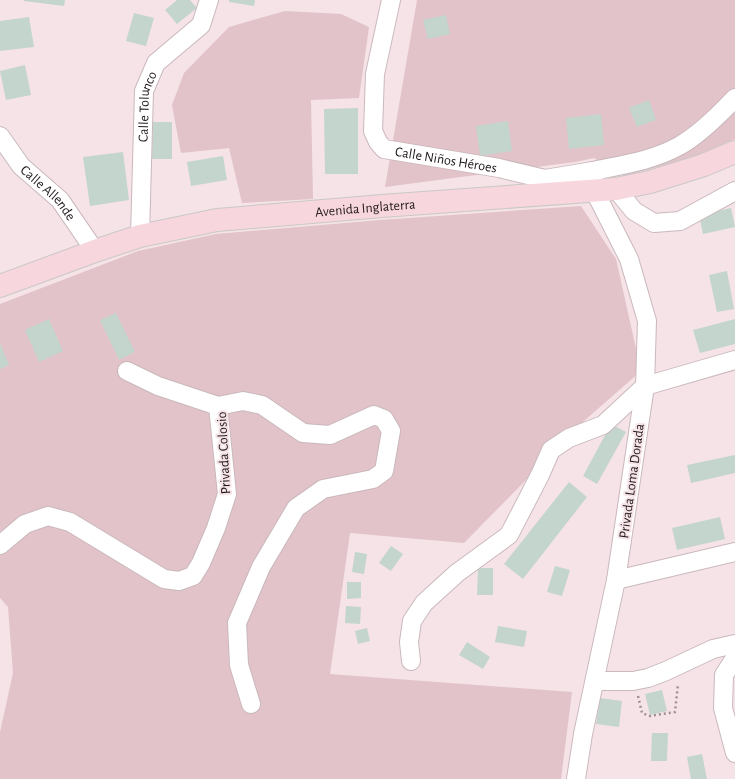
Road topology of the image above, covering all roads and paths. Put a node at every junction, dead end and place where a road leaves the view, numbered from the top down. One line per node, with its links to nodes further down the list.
1 (209, 0): 9 (street, Calle Tolunco)
2 (391, 0): 6 (street, Calle Niños Héroes)
3 (735, 98): 6 (street, Calle Niños Héroes)
4 (0, 136): 10 (street, Calle Allende)
5 (735, 152): 7 (main road, Avenida Inglaterra)
6 (593, 180): 7 (main road, Avenida Inglaterra); 9 (main road, Avenida Inglaterra); 14 (street, Privada Loma Dorada)
7 (616, 189): 8 (street)
8 (735, 191)
9 (140, 236): 10 (main road, Avenida Inglaterra)
10 (95, 251): 11 (main road, Avenida Inglaterra)
11 (0, 286)
12 (735, 360): 14 (street)
13 (128, 371): 15 (street)
14 (645, 386): 18 (street, Privada Loma Dorada); 21 (street)
15 (218, 406): 16 (street, Privada Colosio); 25 (street, Privada Colosio)
16 (0, 545)
17 (735, 552): 18 (street)
18 (616, 580): 23 (street, Privada Loma Dorada)
19 (735, 644): 22 (street)
20 (735, 658): 26 (street)
21 (411, 661)
22 (681, 664): 24 (street); 24 (path)
23 (594, 681): 24 (street); 27 (street, Privada Loma Dorada)
24 (633, 681)
25 (251, 704)
26 (735, 753)
27 (576, 779)

